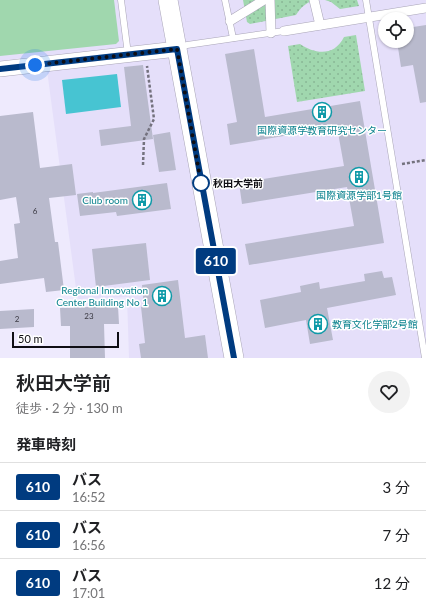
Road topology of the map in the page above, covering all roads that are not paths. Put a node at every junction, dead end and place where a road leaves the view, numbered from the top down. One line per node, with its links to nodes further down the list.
1 (121, 0): 16 (lane)
2 (168, 0): 15 (main road)
3 (225, 0): 10 (lane)
4 (264, 0): 10 (street)
5 (270, 0): 13 (street)
6 (314, 0): 11 (street)
7 (366, 0): 9 (lane)
8 (426, 8): 9 (street)
9 (370, 18): 11 (street); 18 (lane)
10 (230, 21): 14 (lane)
11 (320, 26): 12 (street)
12 (284, 31): 13 (lane)
13 (271, 33): 14 (lane)
14 (233, 38): 15 (lane)
15 (177, 49): 16 (street); 19 (main road)
16 (128, 55): 17 (street)
17 (0, 69)
18 (426, 356)
19 (234, 358)

